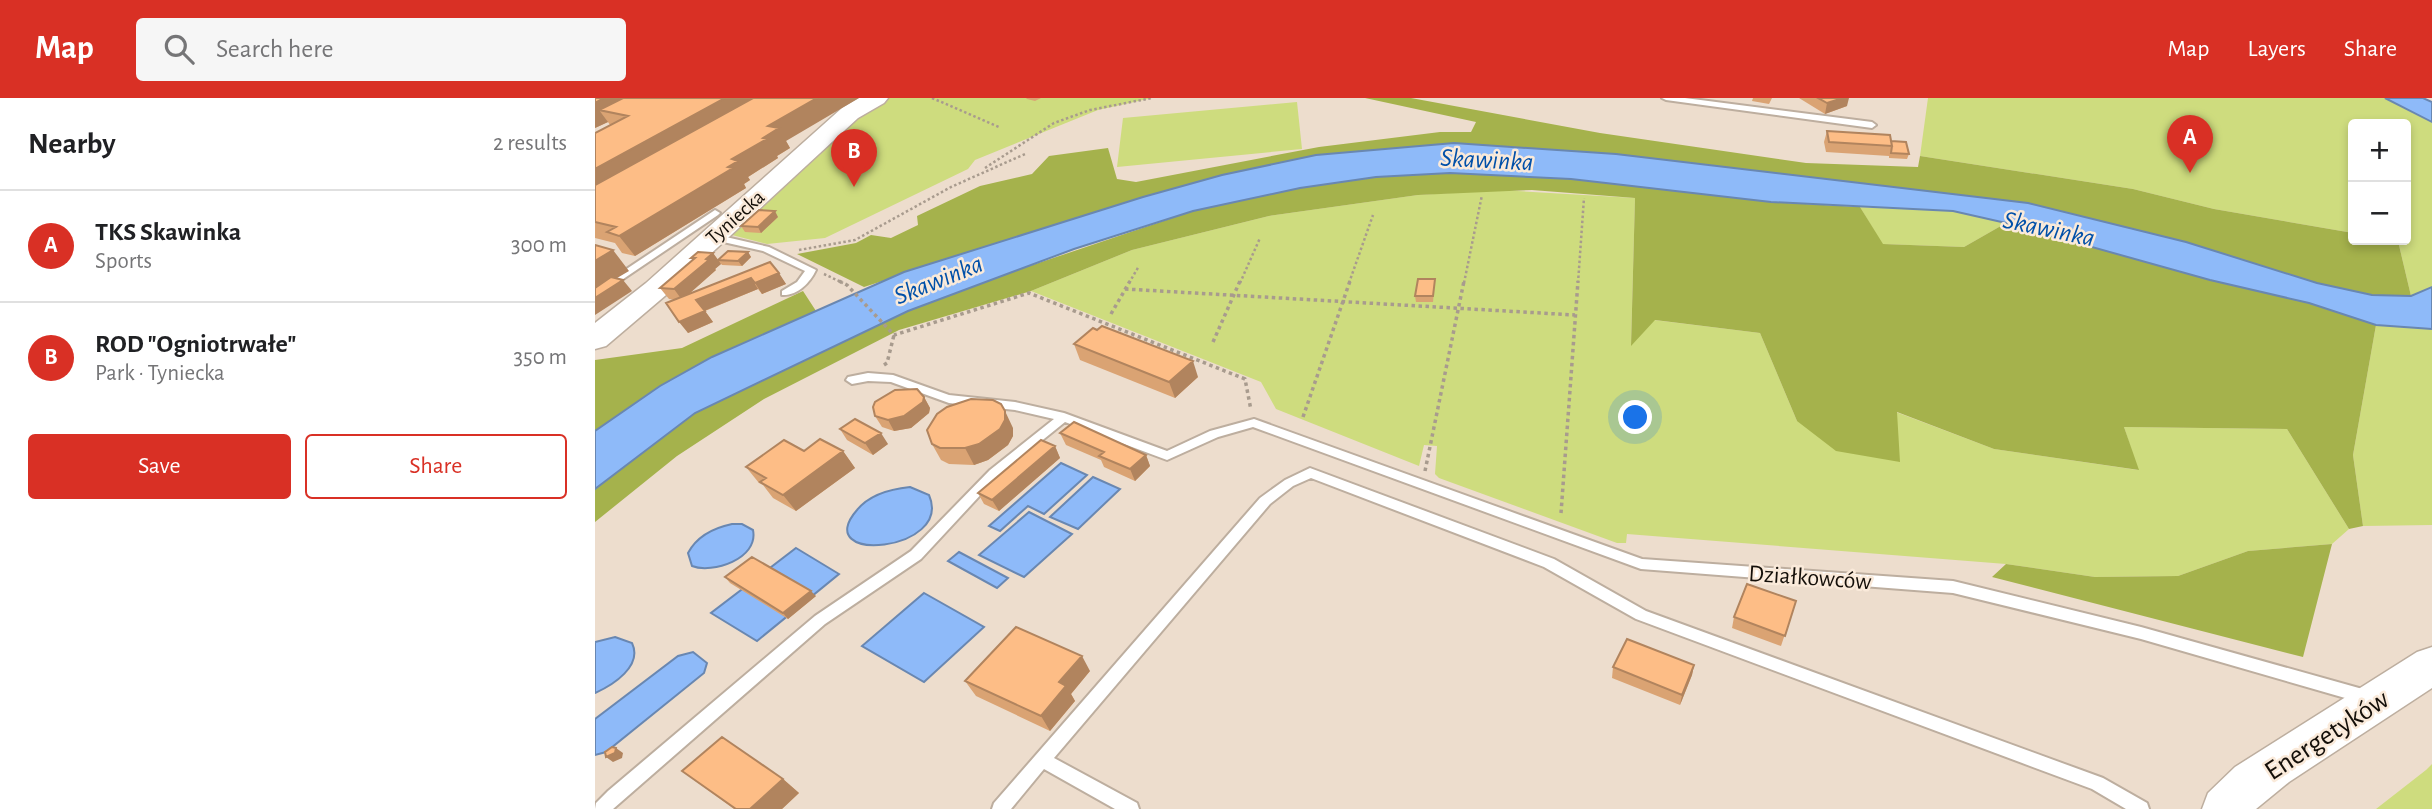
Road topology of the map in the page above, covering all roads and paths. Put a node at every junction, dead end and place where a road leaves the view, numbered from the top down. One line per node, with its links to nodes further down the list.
1 (876, 98): 12 (street, Tyniecka)
2 (932, 98): 6 (path)
3 (1152, 98): 8 (path)
4 (1667, 98): 5 (lane)
5 (1872, 125)
6 (999, 127)
7 (1025, 154): 8 (path)
8 (978, 174): 14 (path)
9 (1482, 195): 22 (path)
10 (1584, 198): 24 (path)
11 (1374, 215): 21 (path)
12 (714, 225): 14 (lane); 19 (lane); 25 (street, Tyniecka)
13 (1260, 238): 20 (path)
14 (777, 253): 16 (lane)
15 (1139, 266): 17 (path)
16 (811, 270): 18 (lane); 26 (path)
17 (1125, 289): 20 (path); 23 (path)
18 (786, 293)
19 (595, 295)
20 (1234, 295): 21 (path); 27 (path)
21 (1343, 302): 22 (path); 31 (path)
22 (1459, 308): 24 (path); 33 (path)
23 (1111, 314)
24 (1575, 315): 34 (path)
25 (598, 334)
26 (894, 335): 28 (path); 32 (path)
27 (1213, 342)
28 (872, 375): 29 (lane); 30 (lane)
29 (852, 380)
30 (1064, 417): 32 (lane); 38 (lane)
31 (1303, 417)
32 (1254, 423): 33 (lane, Działkowców)
33 (1422, 484): 36 (lane, Działkowców)
34 (1561, 513)
35 (2432, 665): 36 (street, Energetyków)
36 (2376, 700): 42 (street, Energetyków)
37 (1042, 760): 39 (lane); 40 (lane); 41 (lane)
38 (602, 809)
39 (1000, 809)
40 (1131, 809)
41 (2141, 809)
42 (2225, 809)

